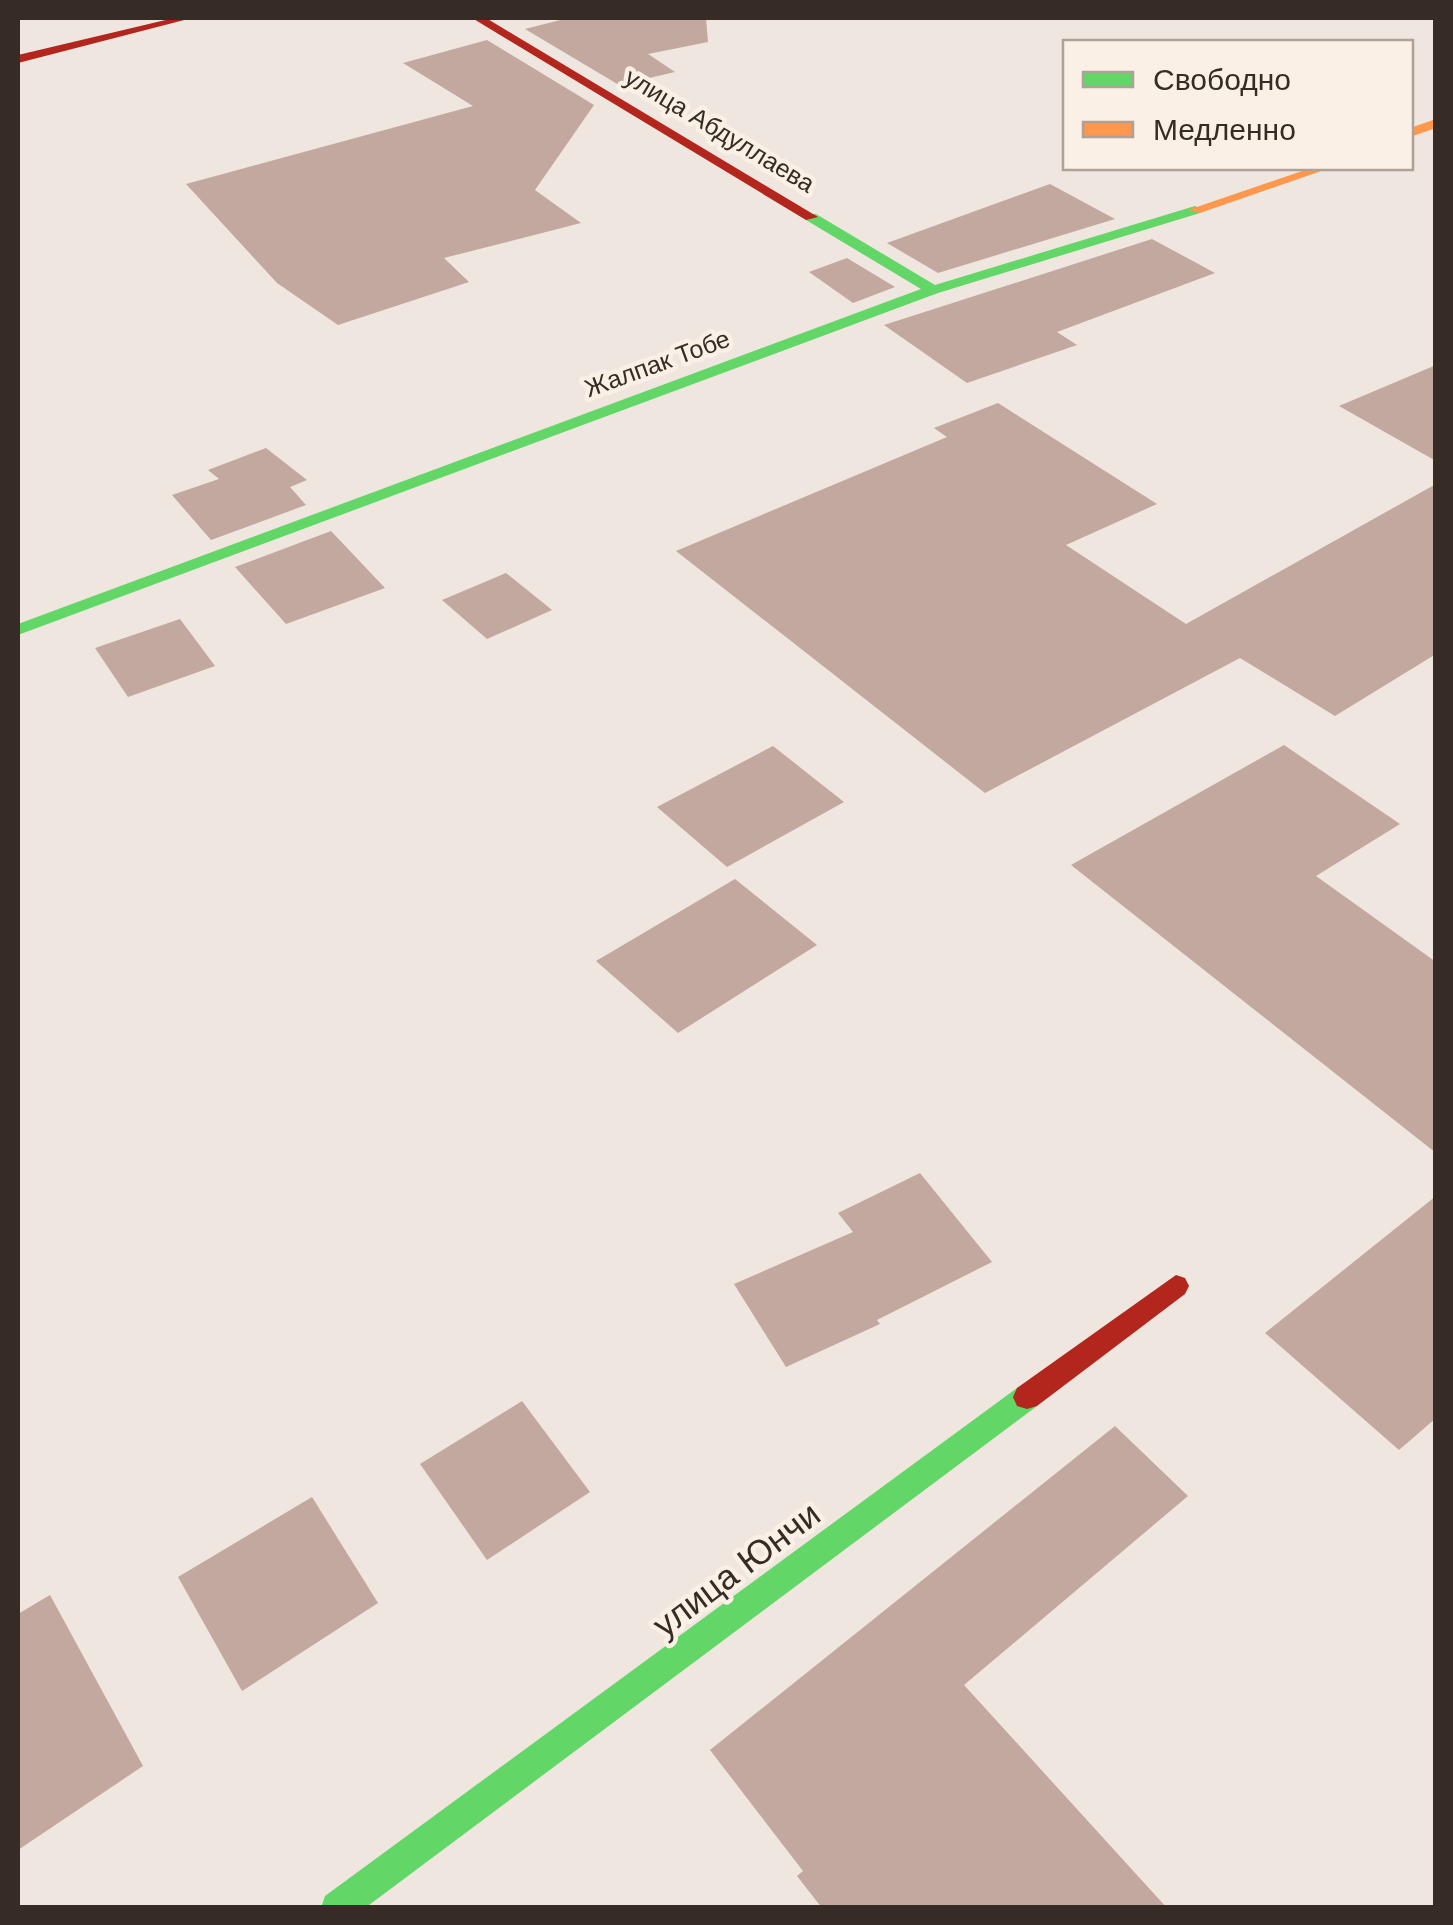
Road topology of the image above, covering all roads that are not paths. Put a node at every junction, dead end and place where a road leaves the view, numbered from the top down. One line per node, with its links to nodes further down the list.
1 (186, 18): 3 (street)
2 (478, 18): 5 (street, улица Абдуллаева)
3 (18, 59)
4 (1317, 170): 5 (street, Жалпак Тобе)
5 (934, 290): 6 (street, Жалпак Тобе)
6 (18, 630)
7 (1176, 1286): 8 (street, улица Юнчи)
8 (337, 1908)

